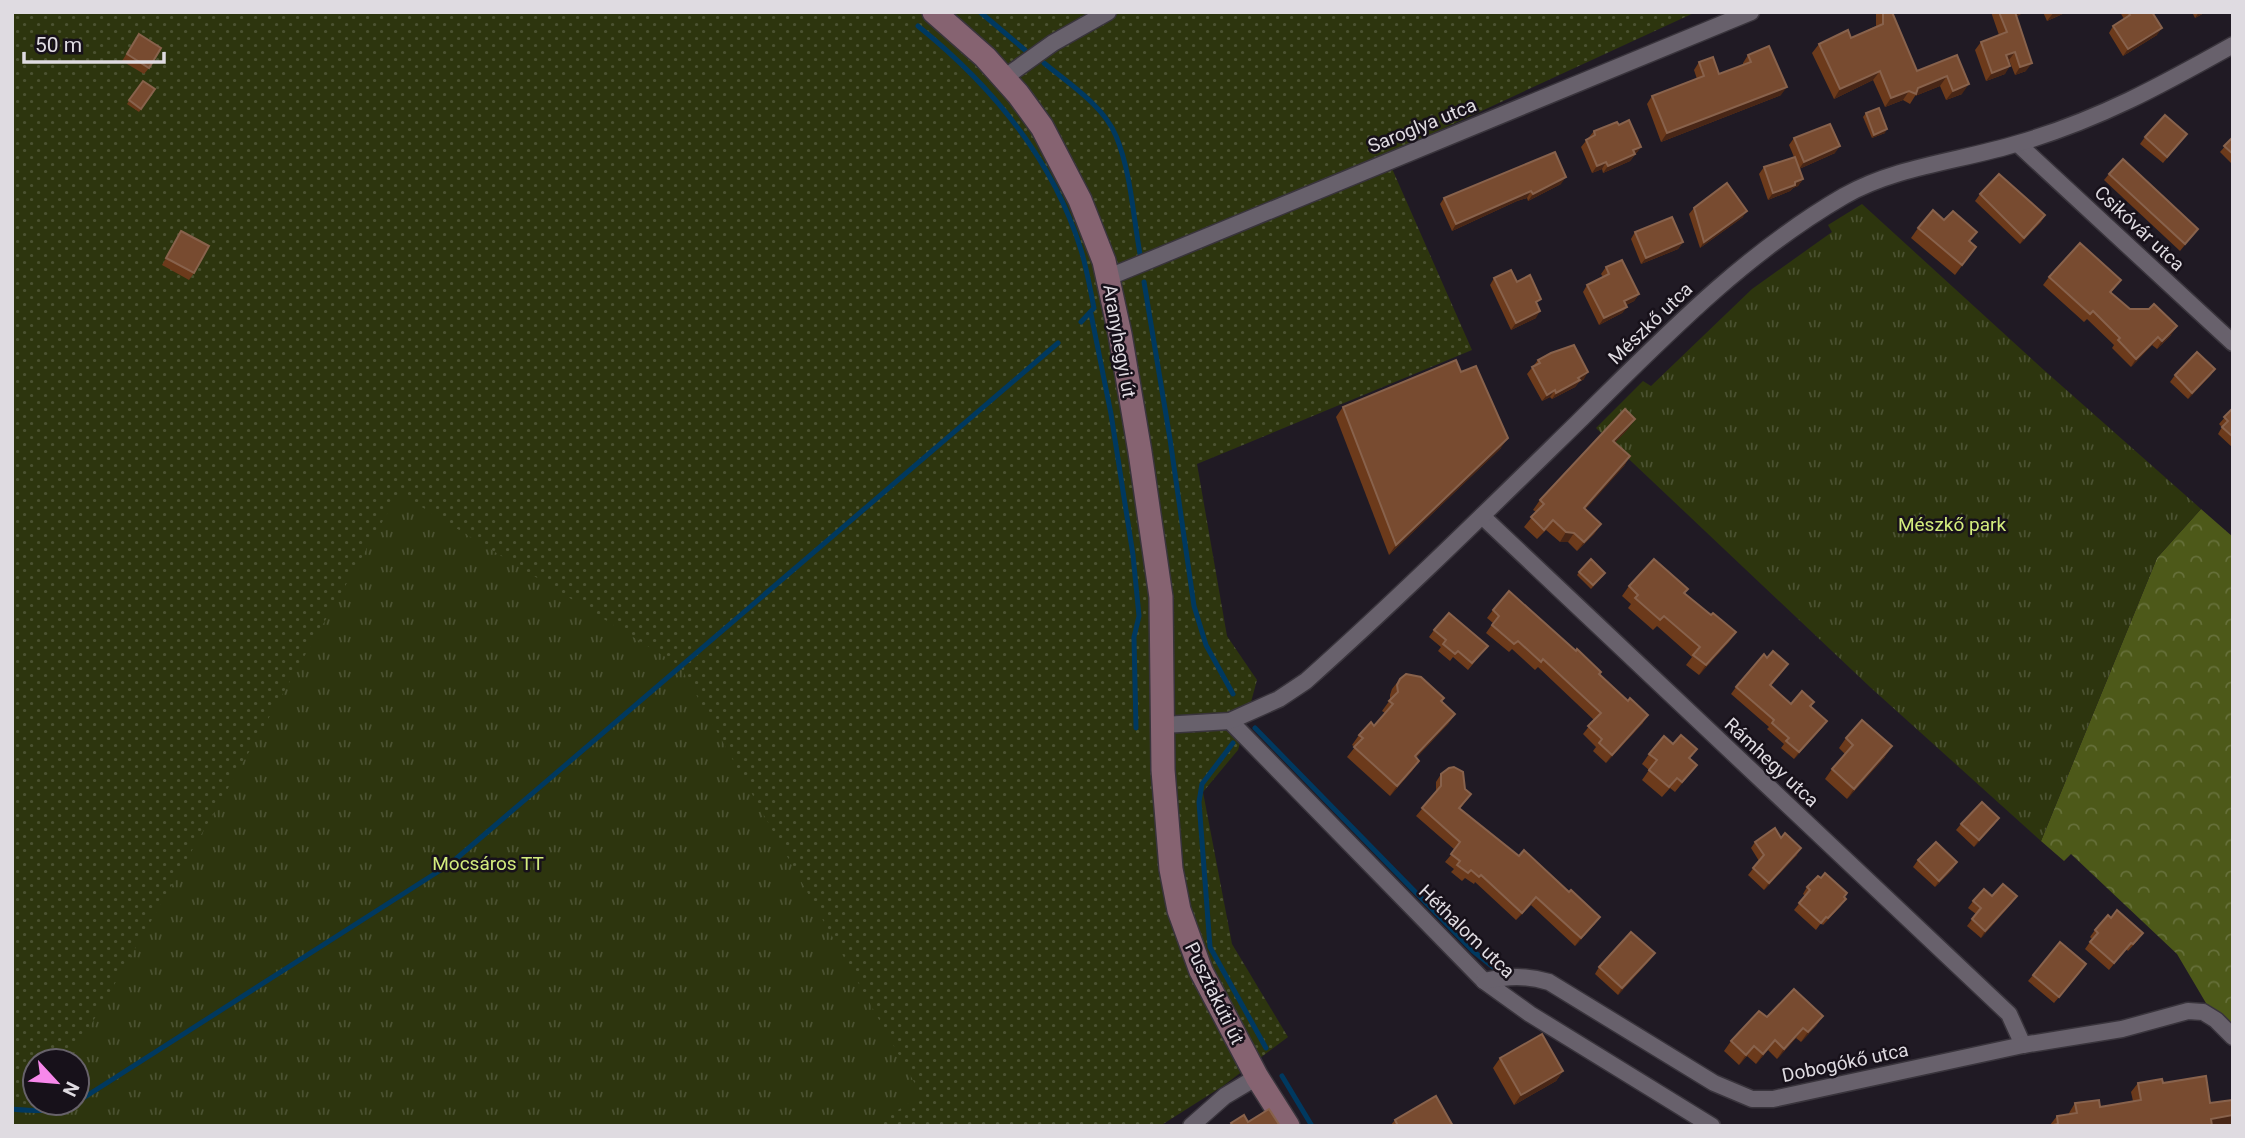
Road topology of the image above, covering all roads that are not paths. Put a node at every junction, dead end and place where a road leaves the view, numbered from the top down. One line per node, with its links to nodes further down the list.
1 (934, 12): 5 (street, Aranyhegyi út)
2 (1108, 12): 5 (street)
3 (1751, 12): 7 (street, Saroglya utca)
4 (2233, 45): 6 (street, Mészkő utca)
5 (1004, 78): 7 (street, Aranyhegyi út)
6 (2018, 144): 8 (street, Csikóvár utca); 9 (street, Mészkő utca)
7 (1109, 278): 11 (street, Aranyhegyi út)
8 (2233, 343)
9 (1482, 516): 10 (street, Mészkő utca); 14 (street, Rámhegy utca)
10 (1230, 721): 11 (street, Mészkő utca); 12 (street, Héthalom utca)
11 (1163, 725): 15 (street, Pusztakúti út)
12 (1485, 981): 14 (street, Dobogókő utca); 18 (street, Héthalom utca)
13 (2233, 1037): 14 (street, Dobogókő utca)
14 (2023, 1045)
15 (1257, 1077): 16 (street); 17 (street, Pusztakúti út)
16 (1192, 1126)
17 (1288, 1126)
18 (1712, 1126)

